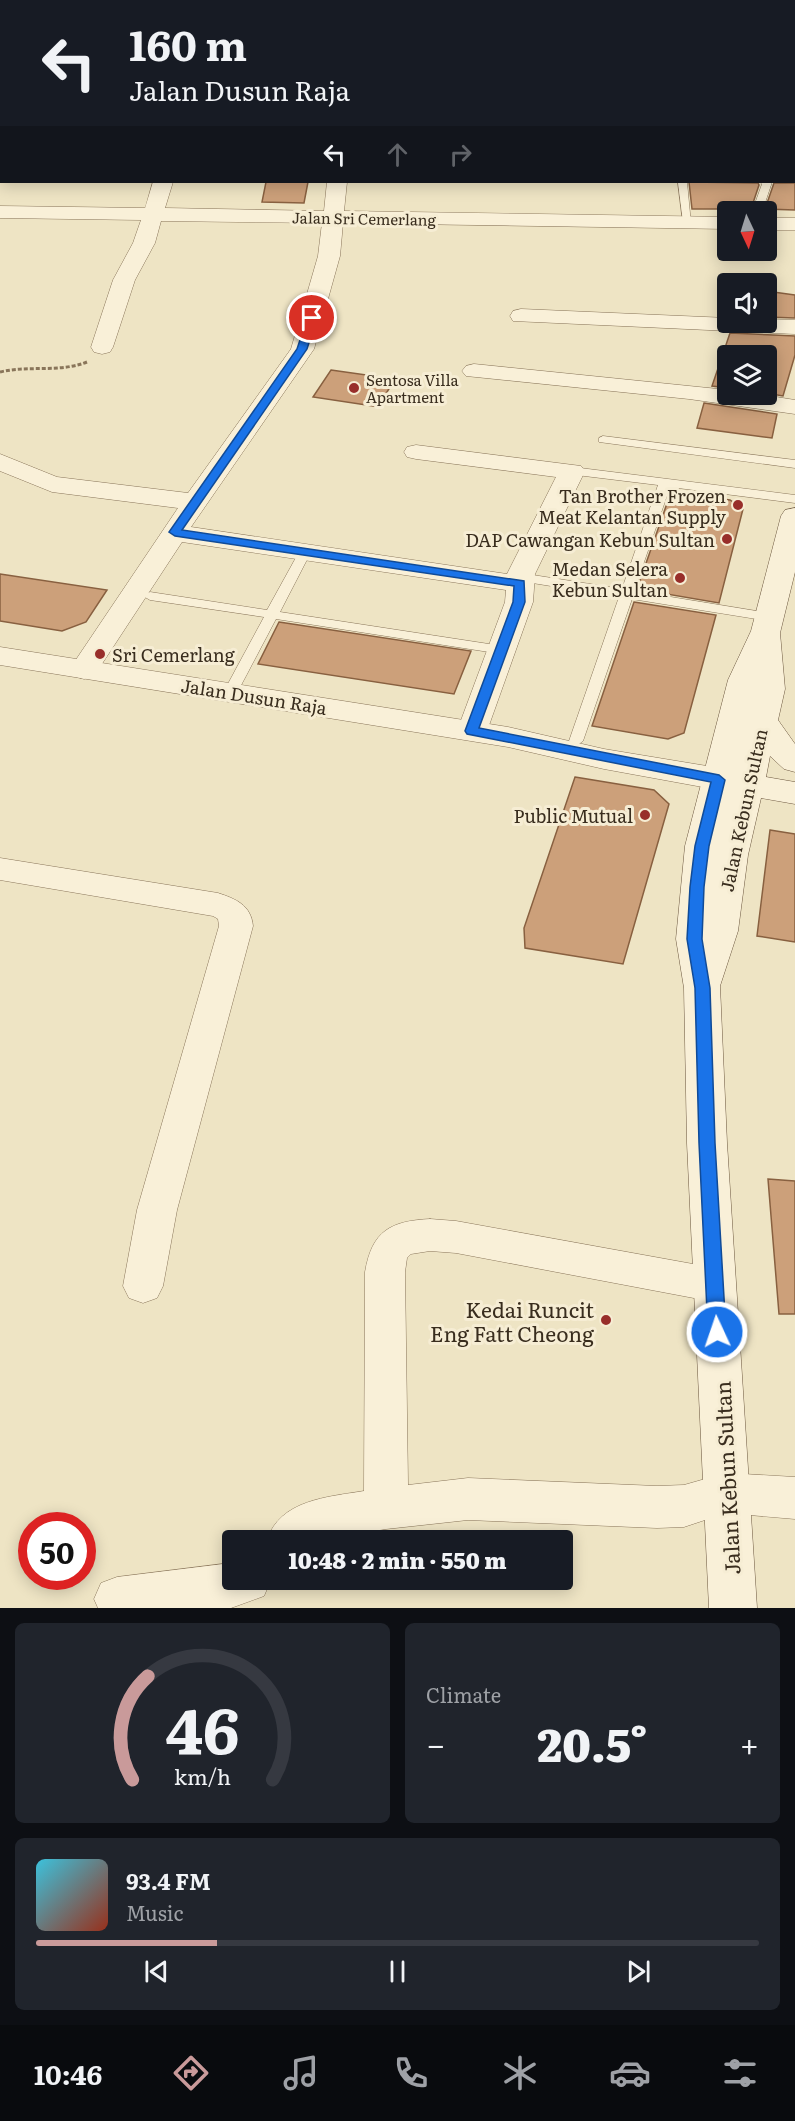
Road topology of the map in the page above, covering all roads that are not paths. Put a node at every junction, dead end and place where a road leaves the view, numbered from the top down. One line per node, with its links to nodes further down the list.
1 (163, 183): 7 (street)
2 (337, 183): 8 (street)
3 (682, 183): 9 (lane)
4 (767, 183): 5 (lane)
5 (761, 201)
6 (0, 212): 7 (street, Jalan Sri Cemerlang)
7 (153, 214): 8 (street, Jalan Sri Cemerlang); 15 (street)
8 (333, 217): 9 (street, Jalan Sri Cemerlang); 25 (street)
9 (688, 222): 10 (street, Jalan Sri Cemerlang)
10 (717, 223)
11 (777, 224): 12 (street)
12 (795, 224)
13 (521, 316): 14 (street)
14 (795, 327)
15 (102, 347)
16 (474, 371): 17 (street)
17 (795, 407)
18 (603, 440): 21 (lane)
19 (416, 452): 22 (street)
20 (0, 462): 25 (street)
21 (795, 464)
22 (572, 471): 23 (lane); 29 (street)
23 (665, 483): 24 (lane); 30 (lane)
24 (795, 499)
25 (195, 502): 27 (street)
26 (795, 516): 33 (main road, Jalan Kebun Sultan)
27 (175, 532): 28 (street); 36 (street)
28 (305, 552): 29 (street); 32 (lane)
29 (520, 580): 30 (lane); 34 (street)
30 (626, 594): 33 (lane); 41 (lane)
31 (150, 596): 32 (lane)
32 (271, 615): 34 (lane); 37 (lane)
33 (767, 624): 38 (main road, Jalan Kebun Sultan); 43 (main road, Jalan Kebun Sultan)
34 (501, 650): 39 (street)
35 (0, 656): 36 (main road, Jalan Dusun Raja)
36 (84, 670): 37 (main road, Jalan Dusun Raja)
37 (230, 693): 39 (main road, Jalan Dusun Raja)
38 (763, 721): 42 (main road); 43 (main road, Jalan Kebun Sultan)
39 (472, 731): 40 (main road, Jalan Dusun Raja)
40 (508, 736): 41 (main road, Jalan Dusun Raja); 43 (main road, Jalan Dusun Raja)
41 (576, 741): 43 (main road, Jalan Dusun Raja)
42 (795, 762)
43 (735, 774): 44 (main road); 45 (main road); 47 (main road, Jalan Kebun Sultan); 49 (main road, Jalan Kebun Sultan)
44 (795, 778)
45 (795, 793)
46 (795, 805): 47 (main road)
47 (737, 831): 49 (main road, Jalan Kebun Sultan)
48 (0, 869): 51 (street)
49 (702, 988): 50 (main road, Jalan Kebun Sultan)
50 (715, 1285): 52 (main road, Jalan Kebun Sultan); 54 (street)
51 (143, 1286)
52 (726, 1493): 53 (street); 54 (street); 58 (main road, Jalan Kebun Sultan)
53 (795, 1498)
54 (386, 1508): 55 (street)
55 (300, 1530)
56 (222, 1588): 57 (street)
57 (117, 1599)
58 (733, 1608)

